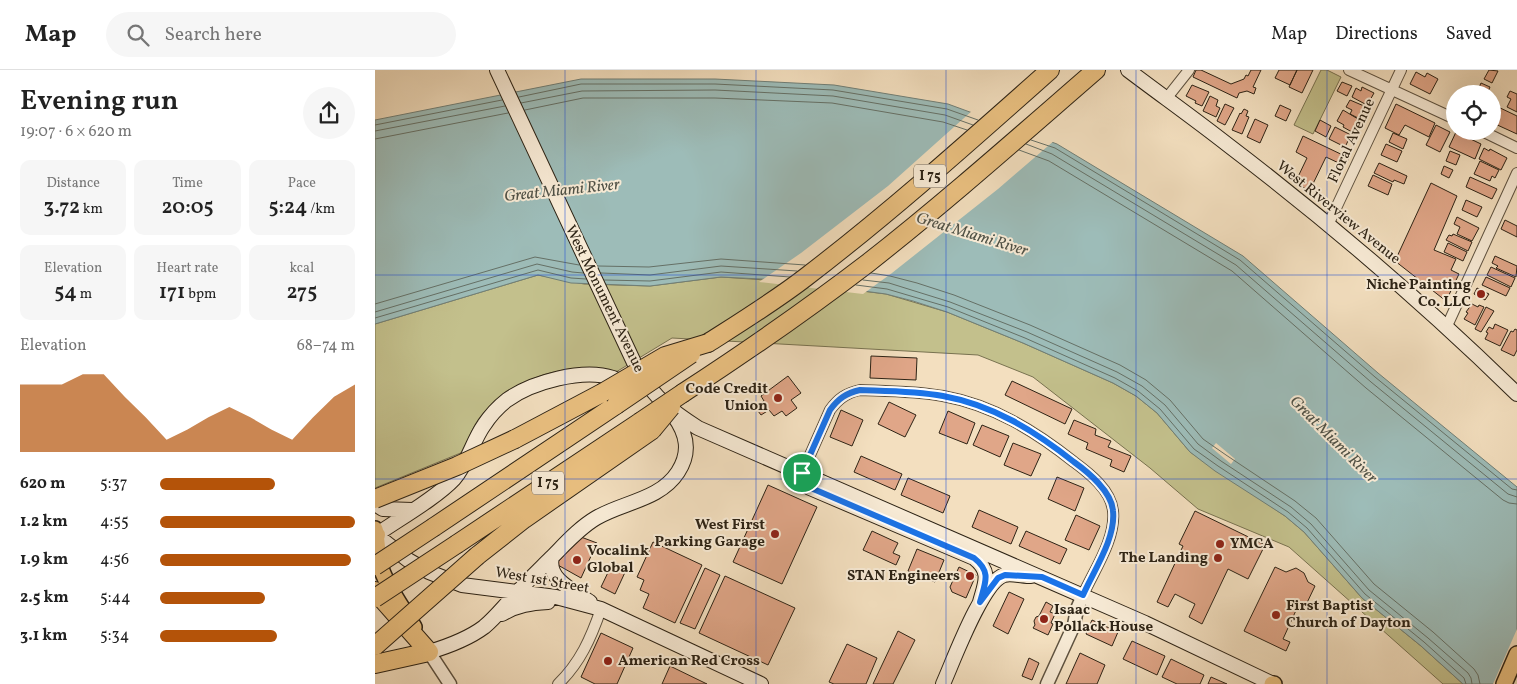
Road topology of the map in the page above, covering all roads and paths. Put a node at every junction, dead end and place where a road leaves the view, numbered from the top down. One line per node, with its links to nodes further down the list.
1 (1050, 70): 16 (highway, I 75)
2 (1096, 70): 19 (highway, I 75, bridge)
3 (1128, 70): 9 (main road, West Riverview Avenue)
4 (1189, 70): 9 (street)
5 (1349, 70): 8 (street)
6 (1401, 70): 8 (street, Floral Avenue)
7 (499, 72): 18 (main road, West Monument Avenue)
8 (1392, 90): 10 (street); 14 (street, Floral Avenue)
9 (1166, 99): 14 (main road, West Riverview Avenue)
10 (1446, 115)
11 (1500, 140): 12 (street)
12 (1517, 148)
13 (1517, 173): 15 (street)
14 (1328, 224): 15 (main road, West Riverview Avenue)
15 (1447, 326): 17 (main road, West Riverview Avenue)
16 (708, 343): 21 (highway, bridge); 26 (highway, I 75, bridge)
17 (1517, 394)
18 (671, 411): 20 (main road, West Monument Avenue); 23 (main road); 25 (main road)
19 (646, 426): 31 (highway, I 75, bridge); 36 (highway, bridge)
20 (802, 473): 27 (main road, West Monument Avenue); 30 (street); 32 (main road)
21 (375, 500)
22 (375, 504): 23 (main road)
23 (412, 510): 24 (main road)
24 (375, 533): 29 (main road, West 1st Street); 37 (main road)
25 (552, 557): 29 (main road); 34 (main road)
26 (375, 566)
27 (1042, 577): 30 (main road, West Monument Avenue); 32 (main road)
28 (375, 591): 37 (highway)
29 (517, 592): 33 (main road, West 1st Street); 35 (main road)
30 (1083, 595): 44 (street); 45 (main road, West Monument Avenue)
31 (375, 598)
32 (980, 602): 43 (main road)
33 (581, 603): 34 (main road, West 1st Street); 35 (main road)
34 (601, 609): 41 (street); 42 (main road, West 1st Street)
35 (491, 621): 37 (main road)
36 (375, 646)
37 (429, 652): 39 (highway); 40 (street)
38 (1517, 654): 46 (main road)
39 (375, 664)
40 (450, 684)
41 (558, 684)
42 (761, 684)
43 (943, 684)
44 (1047, 684)
45 (1273, 684)
46 (1504, 684)

